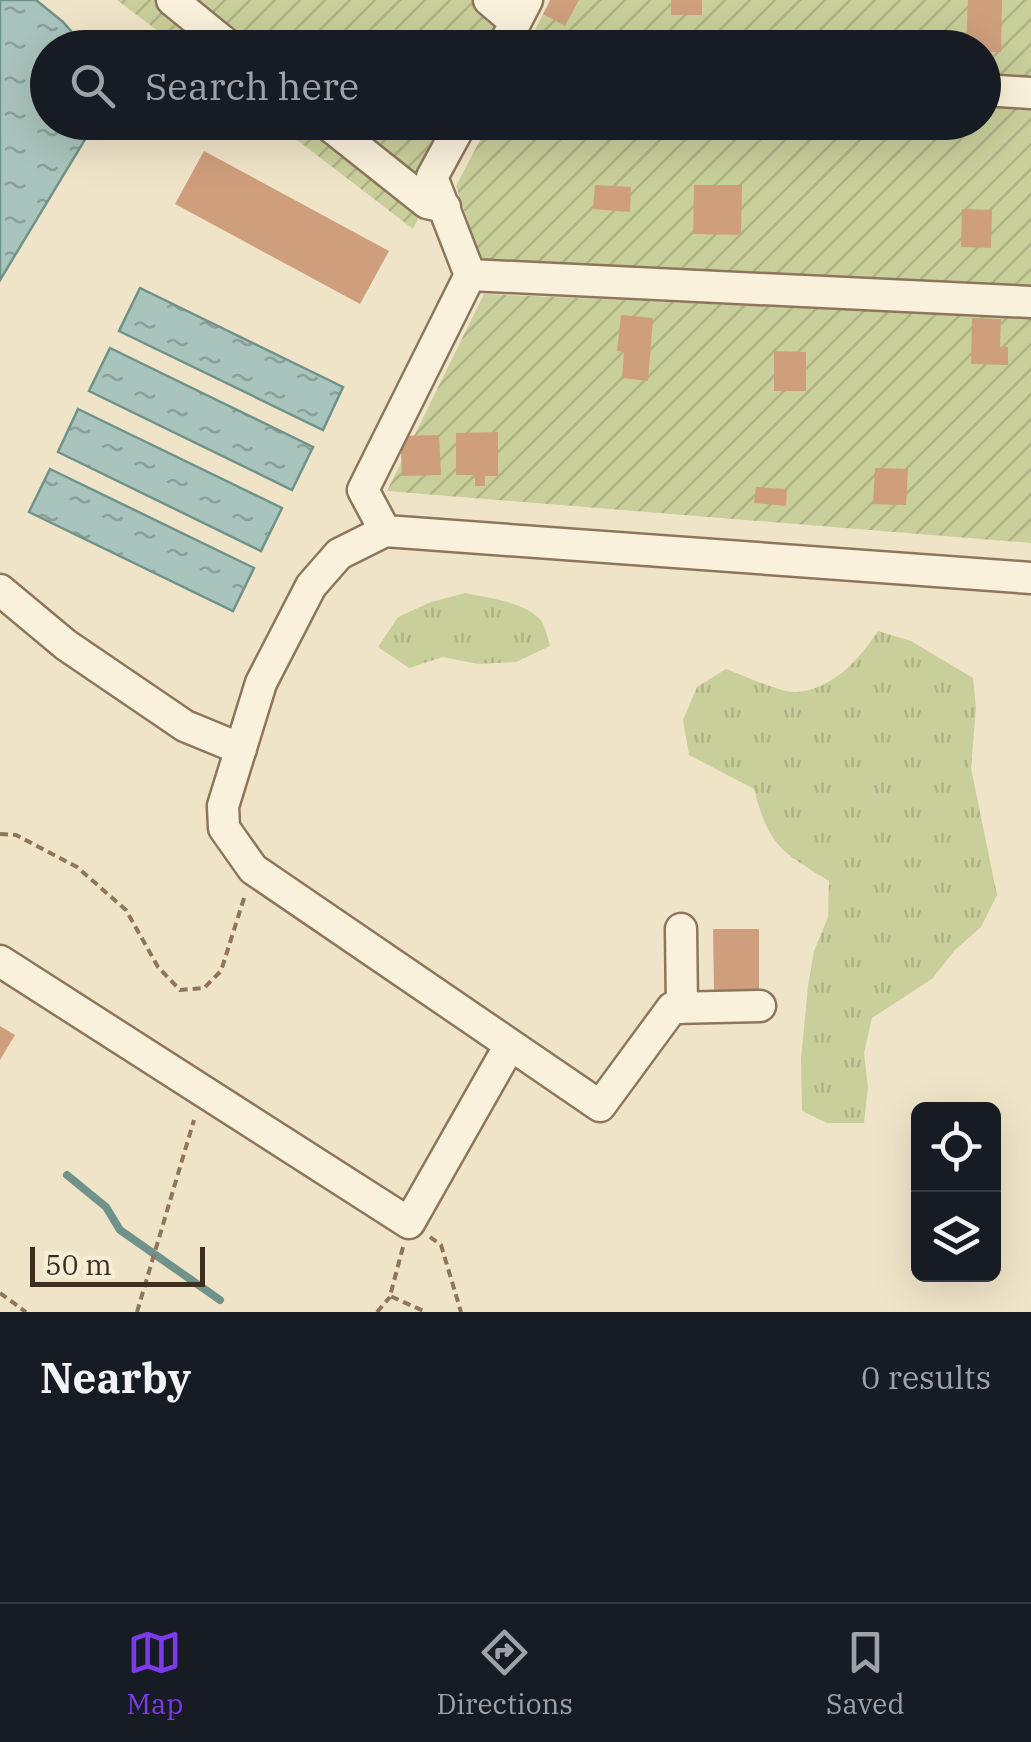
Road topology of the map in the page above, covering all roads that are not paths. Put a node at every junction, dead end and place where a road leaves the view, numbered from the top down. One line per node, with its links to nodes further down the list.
1 (172, 0): 3 (lane)
2 (489, 0): 4 (lane)
3 (209, 30)
4 (512, 30)
5 (1001, 91): 6 (lane)
6 (1031, 93)
7 (347, 140): 9 (lane)
8 (452, 140): 9 (lane)
9 (445, 206): 10 (lane)
10 (470, 275): 11 (lane); 12 (lane)
11 (1031, 302)
12 (386, 531): 13 (lane); 15 (lane)
13 (1031, 578)
14 (0, 590): 15 (lane)
15 (240, 749): 20 (lane)
16 (680, 930): 19 (lane)
17 (0, 961): 20 (lane)
18 (760, 1006): 19 (lane)
19 (682, 1008): 20 (lane)
20 (510, 1045)

